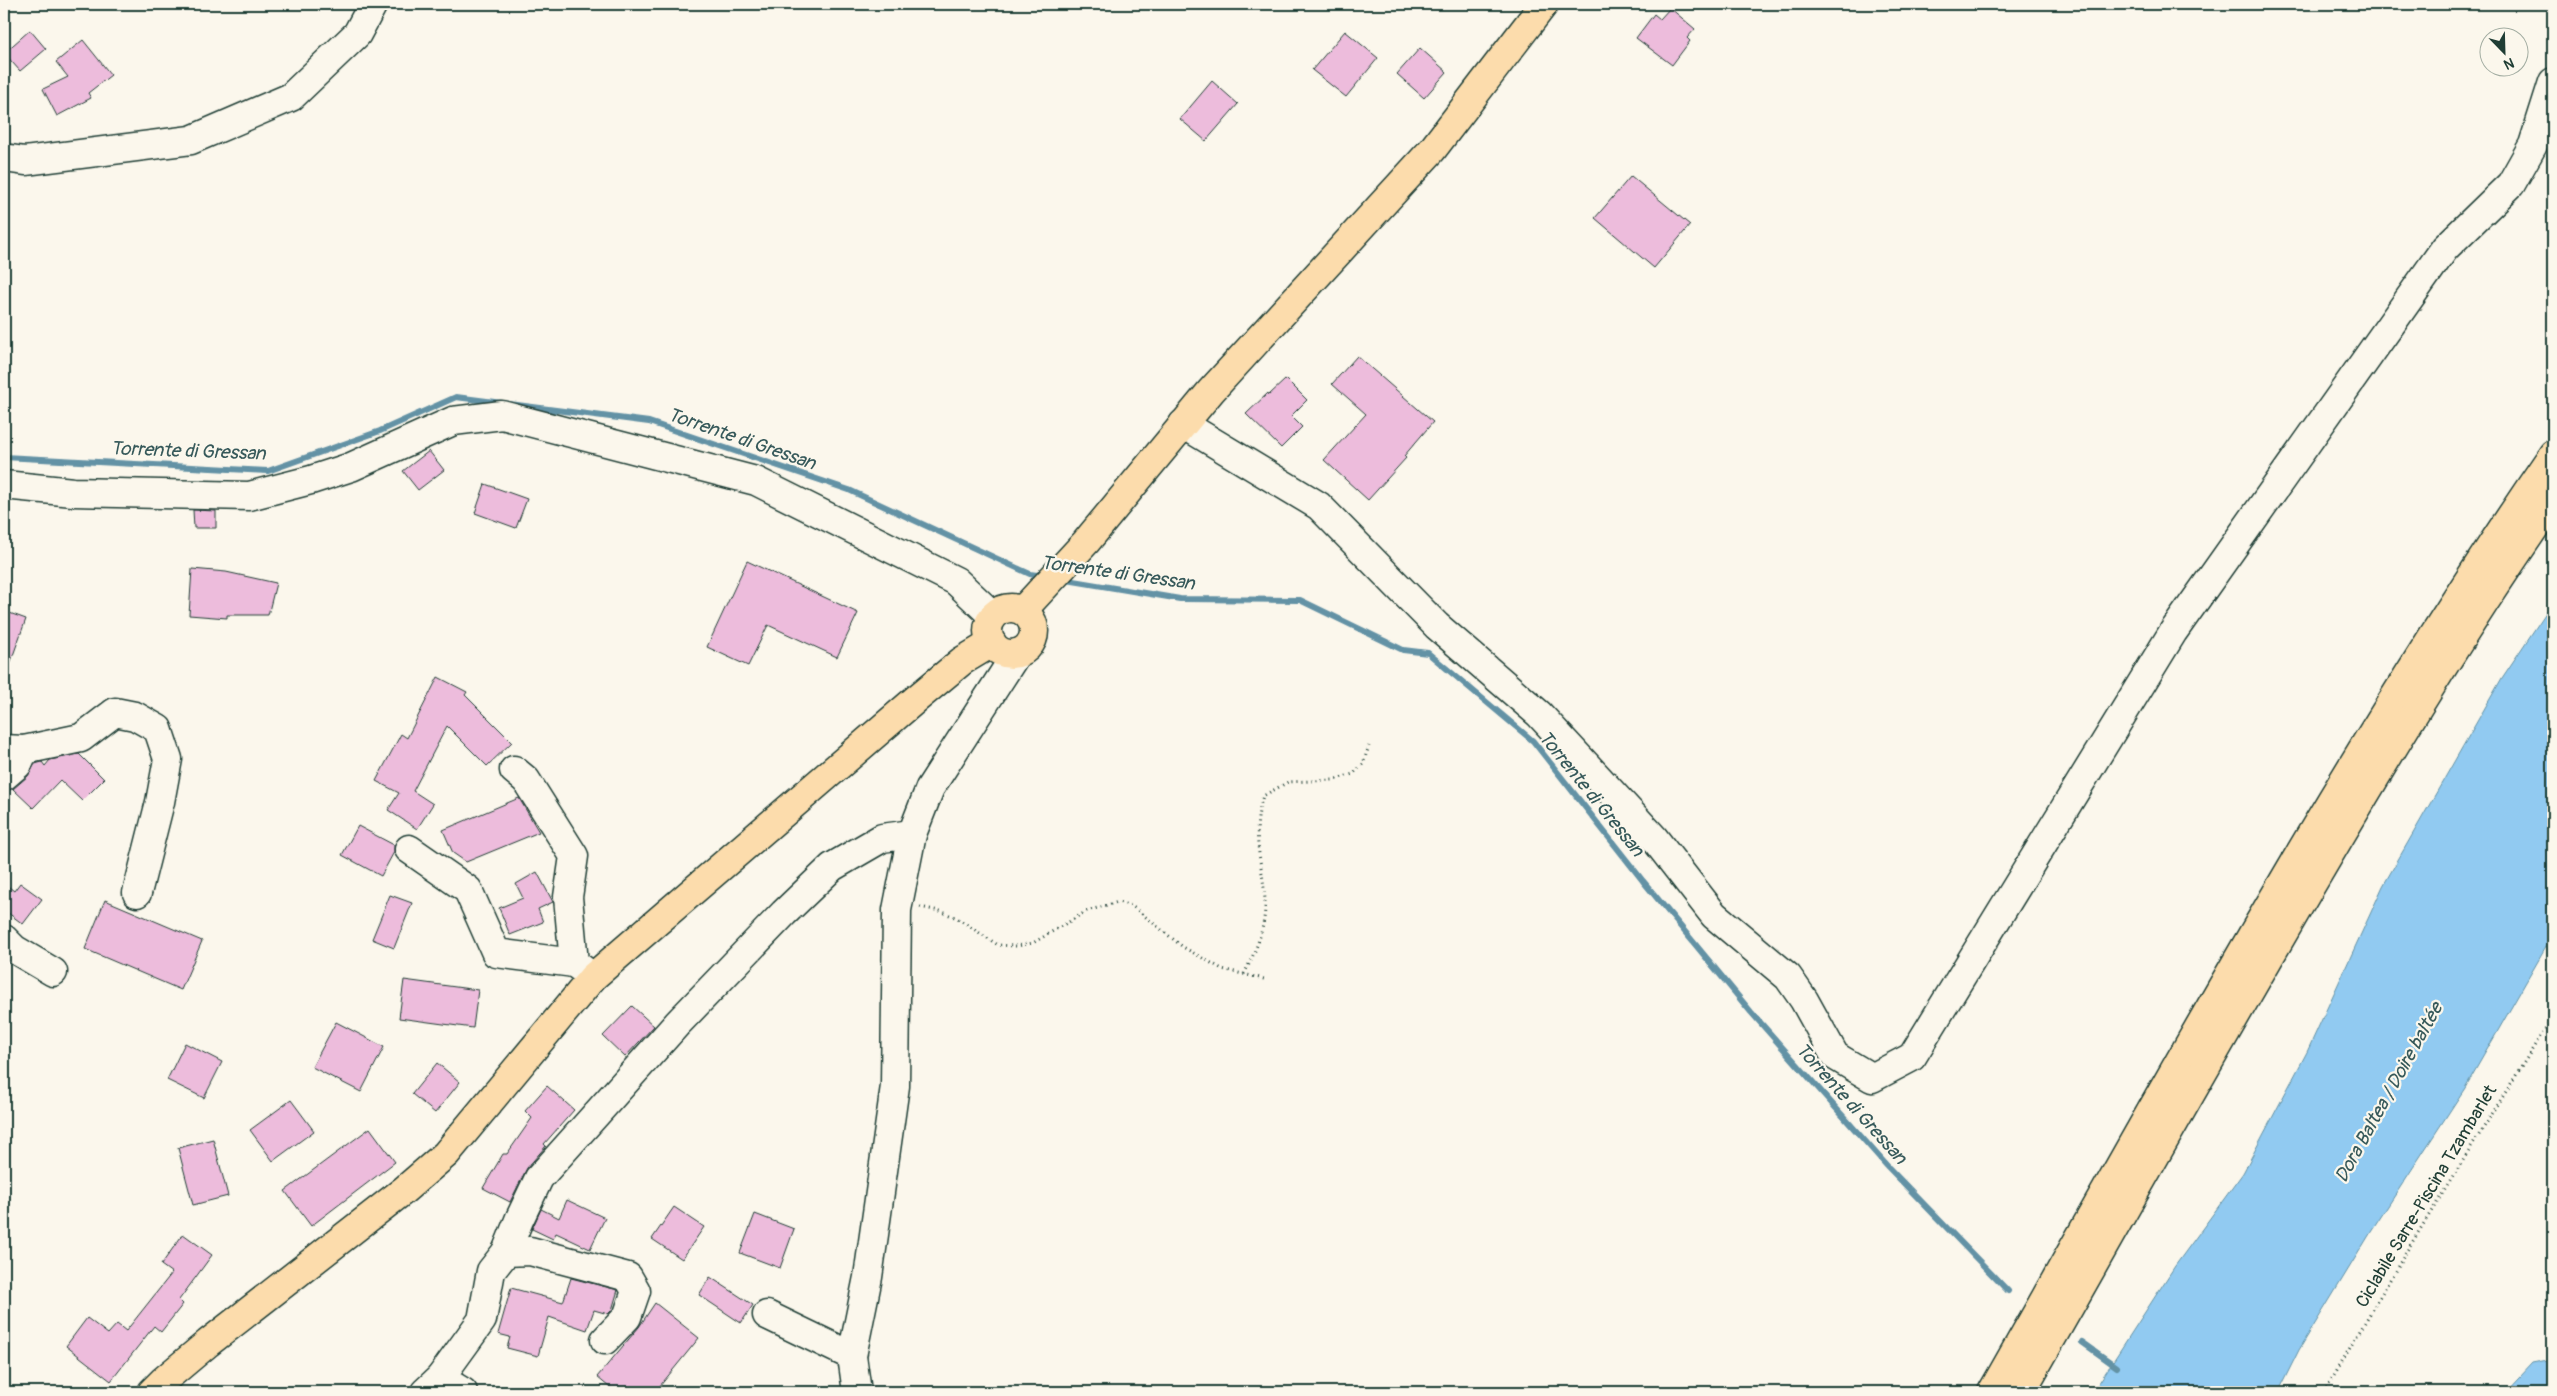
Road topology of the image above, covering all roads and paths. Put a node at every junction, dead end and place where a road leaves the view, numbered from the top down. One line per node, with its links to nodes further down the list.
1 (373, 4): 4 (street)
2 (1544, 4): 5 (main road)
3 (2553, 82): 5 (street)
4 (4, 158)
5 (1183, 424): 9 (main road)
6 (2553, 454): 35 (main road)
7 (4, 485): 10 (street)
8 (2553, 501): 36 (main road)
9 (1023, 610): 10 (main road); 12 (main road)
10 (993, 616): 11 (main road)
11 (992, 643): 12 (main road); 22 (main road)
12 (1017, 653): 17 (street)
13 (1369, 746): 24 (path)
14 (14, 749): 16 (street); 19 (street)
15 (514, 770): 22 (street)
16 (4, 776)
17 (912, 834): 20 (street); 27 (street)
18 (409, 849): 22 (street)
19 (137, 893)
20 (897, 910): 24 (path); 30 (street)
21 (4, 939): 23 (street)
22 (584, 970): 32 (main road)
23 (53, 972)
24 (1244, 974): 25 (path)
25 (1264, 979)
26 (2553, 1016): 37 (path, Ciclabile Sarre-Piscina Tzambarlet)
27 (506, 1252): 29 (street); 31 (street)
28 (767, 1315): 30 (street)
29 (605, 1340)
30 (852, 1356): 34 (street)
31 (433, 1385): 33 (street)
32 (152, 1392)
33 (463, 1392)
34 (857, 1392)
35 (1992, 1392)
36 (2021, 1392)
37 (2324, 1392)

